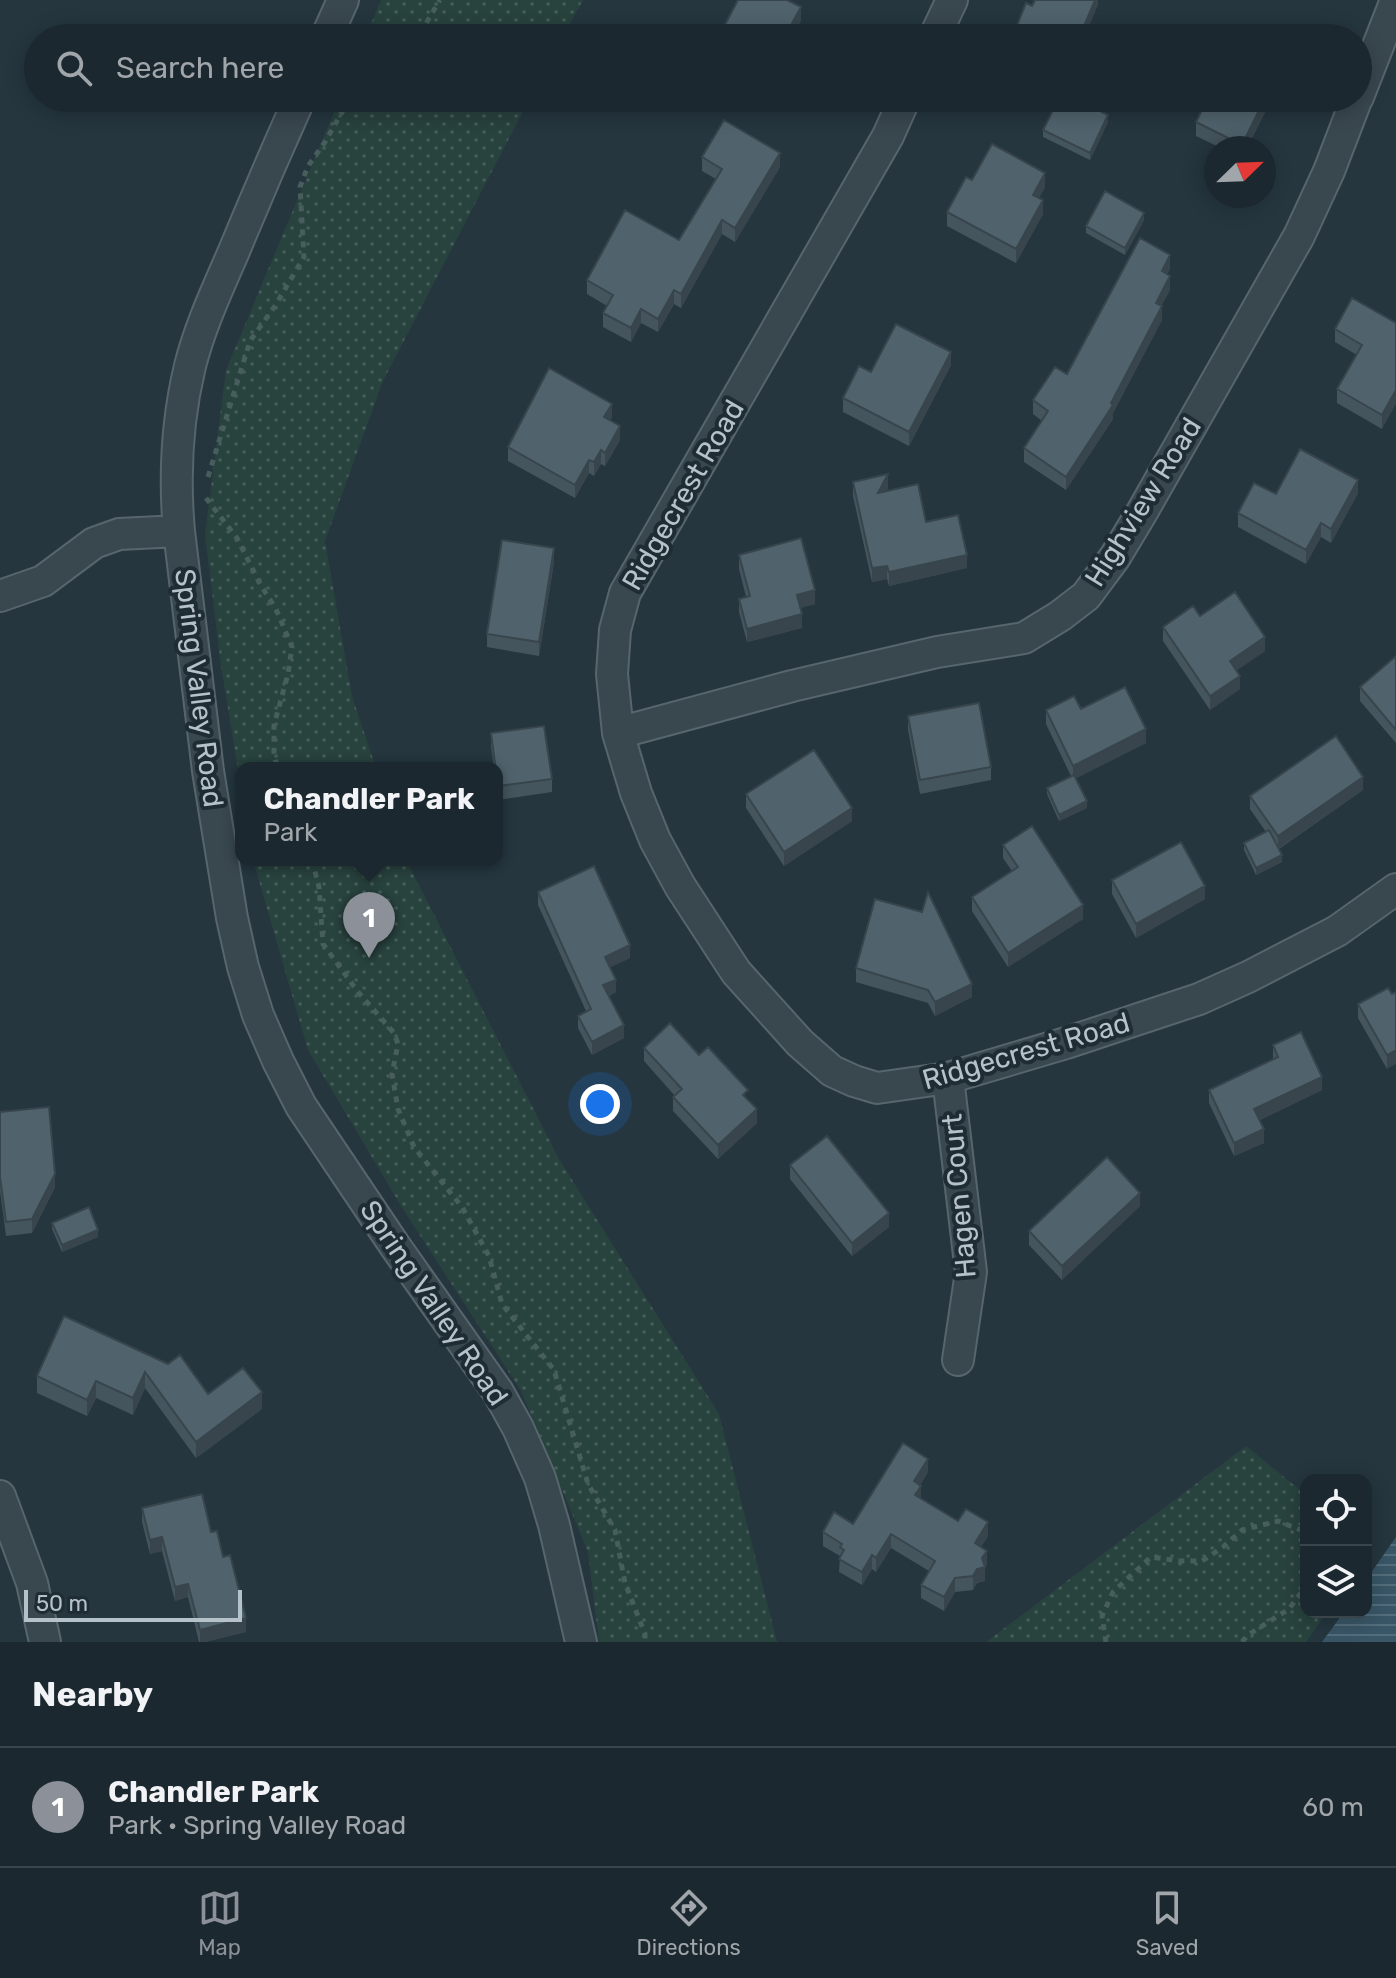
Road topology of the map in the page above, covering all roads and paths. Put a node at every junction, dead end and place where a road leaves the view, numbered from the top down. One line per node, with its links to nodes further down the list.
1 (343, 0): 5 (street)
2 (440, 0): 6 (path)
3 (952, 0): 7 (street)
4 (1396, 0): 8 (street, Highview Road)
5 (332, 24)
6 (426, 24)
7 (941, 24)
8 (1372, 61)
9 (294, 112): 13 (street, Spring Valley Road)
10 (342, 112): 16 (path)
11 (899, 112): 15 (street, Ridgecrest Road)
12 (1352, 112): 15 (street, Highview Road)
13 (179, 531): 14 (street); 25 (street, Spring Valley Road)
14 (0, 596)
15 (618, 733): 19 (street, Ridgecrest Road)
16 (276, 762)
17 (314, 866): 26 (path)
18 (1396, 889): 19 (street, Ridgecrest Road)
19 (948, 1078): 20 (street, Hagen Court)
20 (958, 1360)
21 (0, 1496): 24 (street)
22 (1300, 1530): 27 (path)
23 (1300, 1594): 28 (path)
24 (45, 1642)
25 (581, 1642)
26 (645, 1642)
27 (1106, 1642)
28 (1242, 1642)

